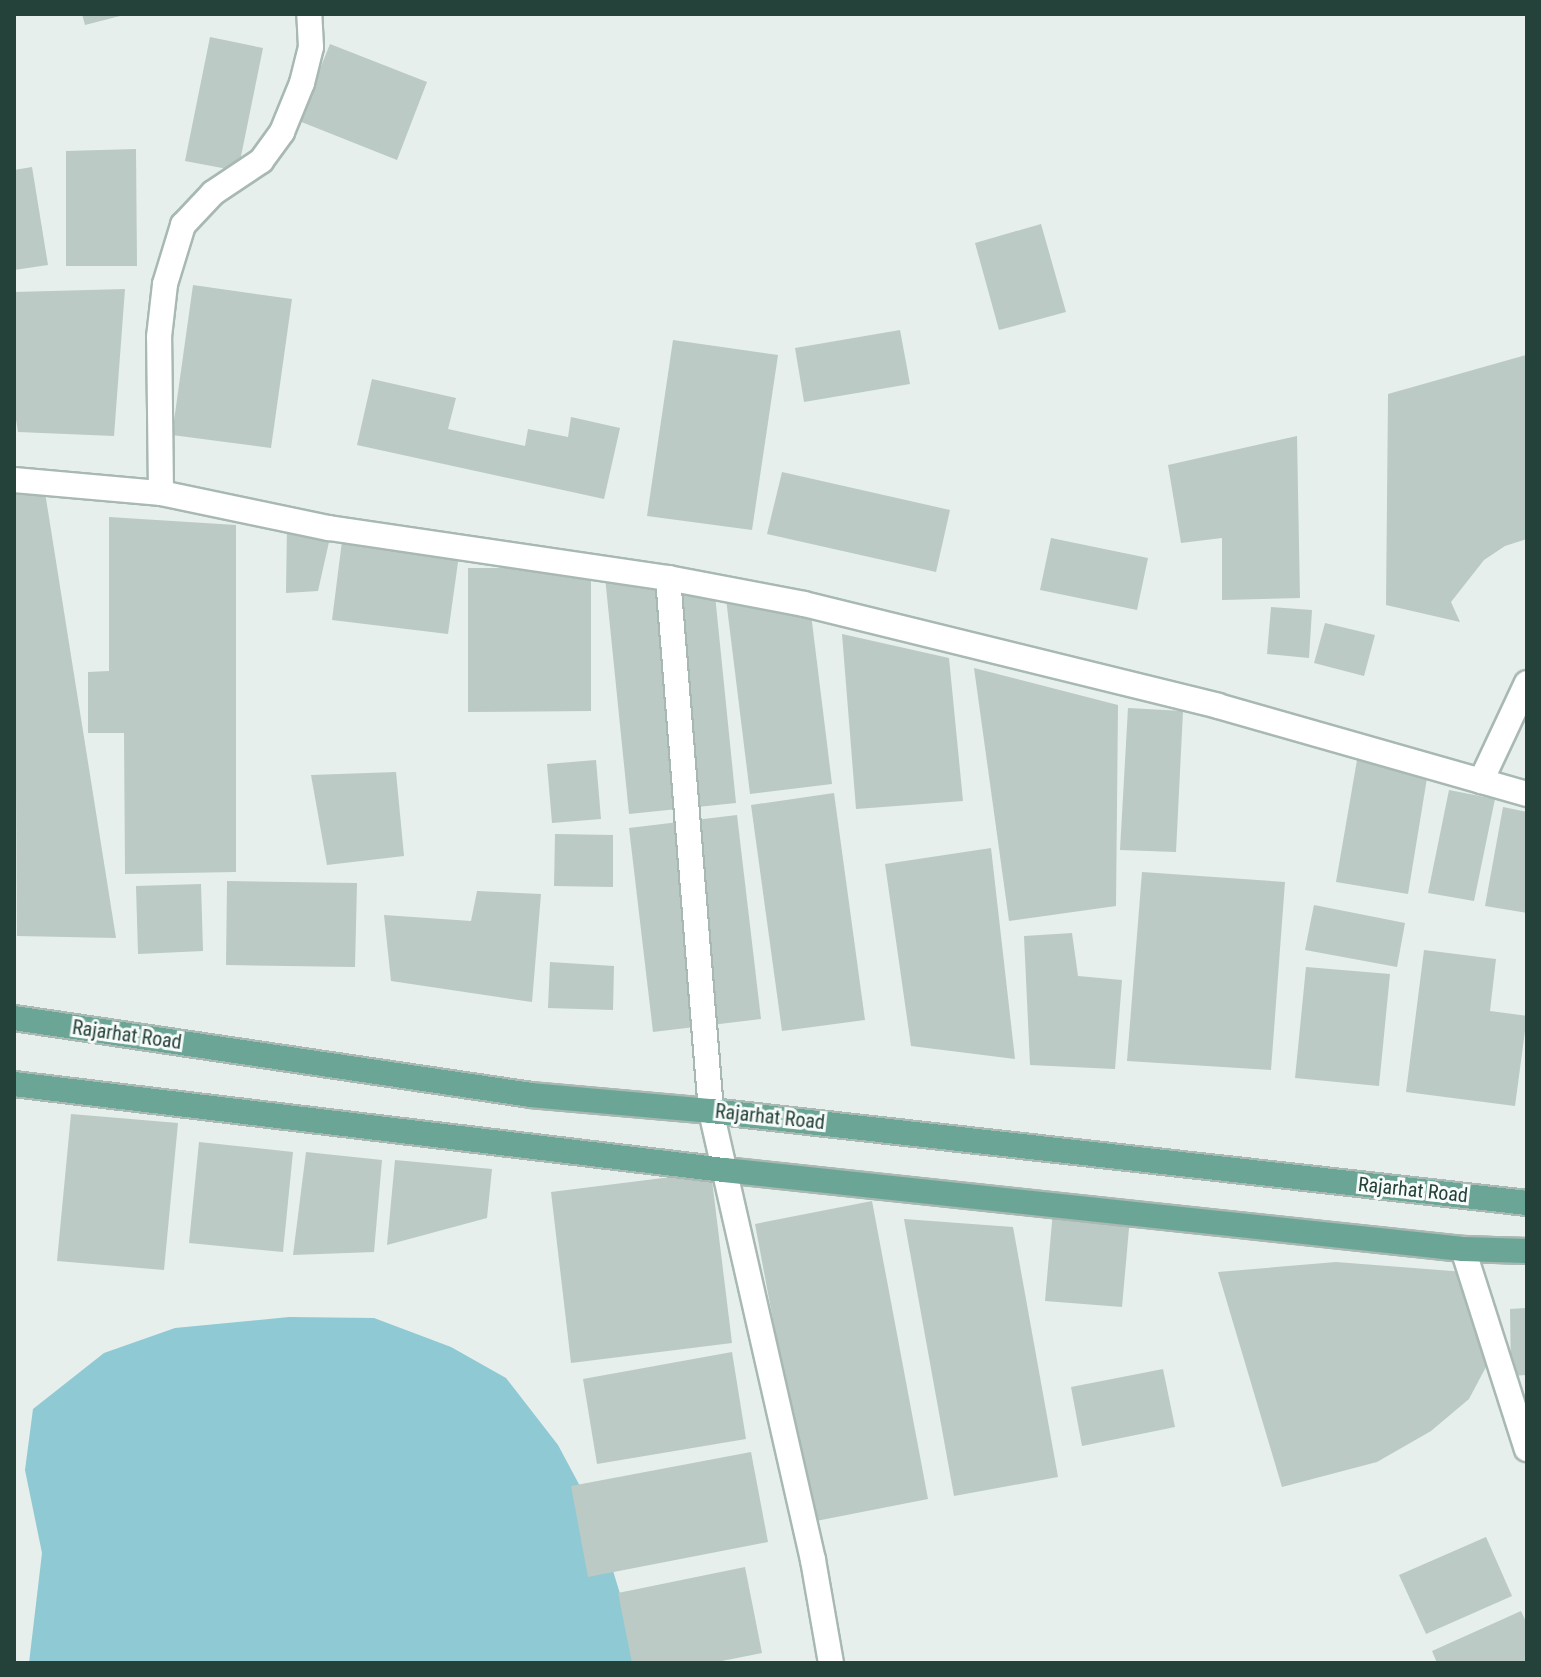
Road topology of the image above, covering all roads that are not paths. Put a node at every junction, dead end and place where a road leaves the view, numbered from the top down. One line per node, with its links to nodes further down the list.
1 (309, 14): 3 (street)
2 (14, 480): 3 (street)
3 (161, 493): 4 (street)
4 (668, 578): 6 (street); 10 (street)
5 (1527, 683): 6 (street)
6 (1481, 781): 7 (street)
7 (1527, 794)
8 (14, 1018): 10 (main road, Rajarhat Road)
9 (14, 1084): 11 (main road)
10 (711, 1111): 11 (street); 12 (main road, Rajarhat Road)
11 (724, 1170): 13 (main road); 16 (street)
12 (1527, 1203)
13 (1463, 1249): 14 (main road); 15 (street)
14 (1527, 1251)
15 (1527, 1449)
16 (831, 1663)

